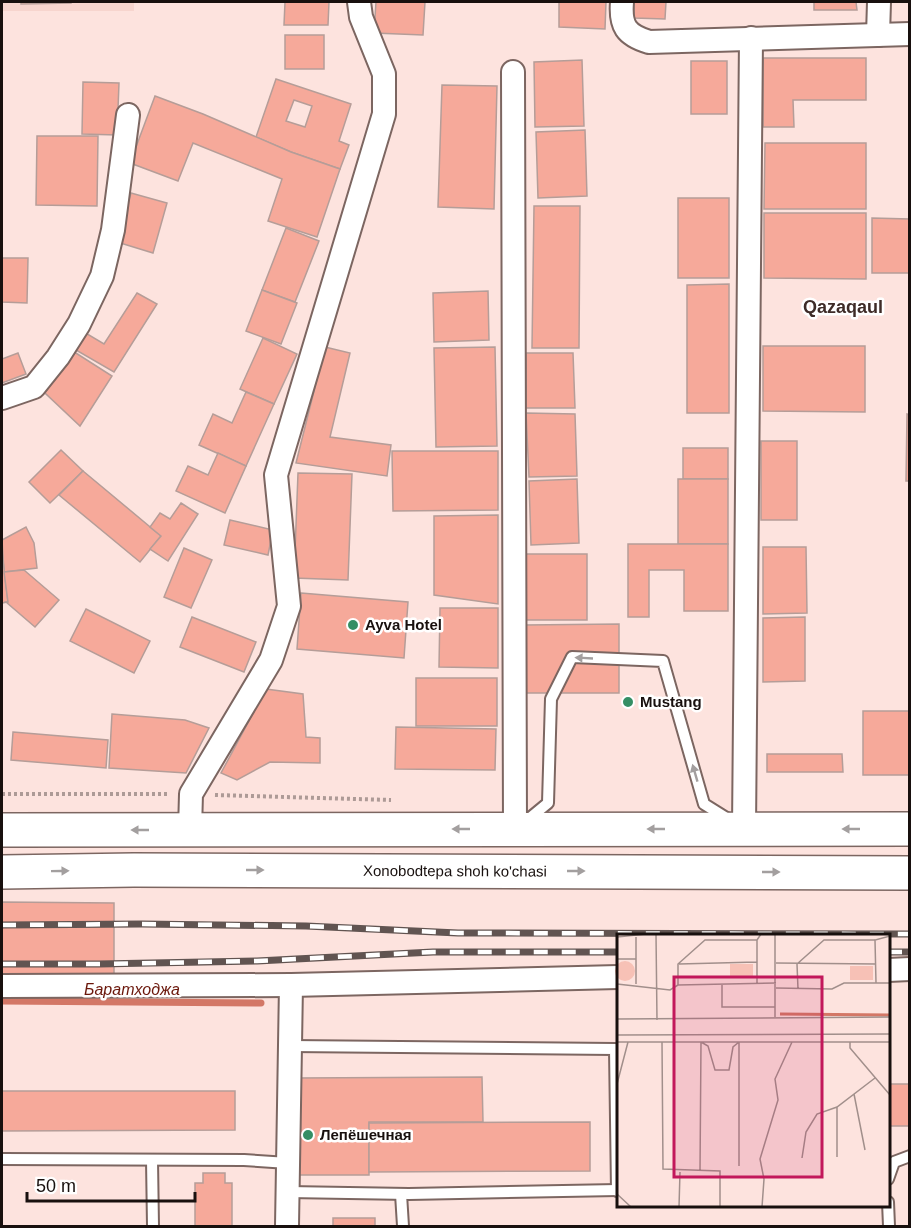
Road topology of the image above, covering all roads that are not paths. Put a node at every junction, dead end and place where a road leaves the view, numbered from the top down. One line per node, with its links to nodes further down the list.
1 (359, 2): 14 (street)
2 (879, 2): 5 (street)
3 (622, 6): 6 (street)
4 (909, 34): 5 (street)
5 (878, 35): 6 (street)
6 (751, 38): 11 (street)
7 (513, 72): 10 (street)
8 (128, 116): 9 (street)
9 (2, 399)
10 (515, 829): 11 (highway, one-way to 10); 11 (lane, one-way to 10); 14 (highway, one-way to 14)
11 (744, 829): 12 (highway, one-way to 11)
12 (909, 829)
13 (2, 830): 14 (highway, one-way to 13)
14 (190, 830)
15 (2, 872): 16 (highway, Xonobodtepa shoh ko'chasi, one-way to 16)
16 (909, 873)
17 (909, 969): 18 (street)
18 (890, 970)
19 (617, 977): 21 (street)
20 (2, 986): 21 (street)
21 (291, 1001): 22 (street)
22 (290, 1046): 23 (lane); 27 (street)
23 (617, 1144)
24 (909, 1156): 28 (lane)
25 (2, 1159): 26 (lane)
26 (152, 1160): 27 (lane); 33 (lane)
27 (288, 1163): 30 (street)
28 (890, 1173)
29 (617, 1191): 31 (lane)
30 (288, 1192): 31 (lane); 34 (street)
31 (401, 1194): 35 (lane)
32 (888, 1207): 36 (lane)
33 (153, 1227)
34 (287, 1227)
35 (403, 1227)
36 (889, 1227)

